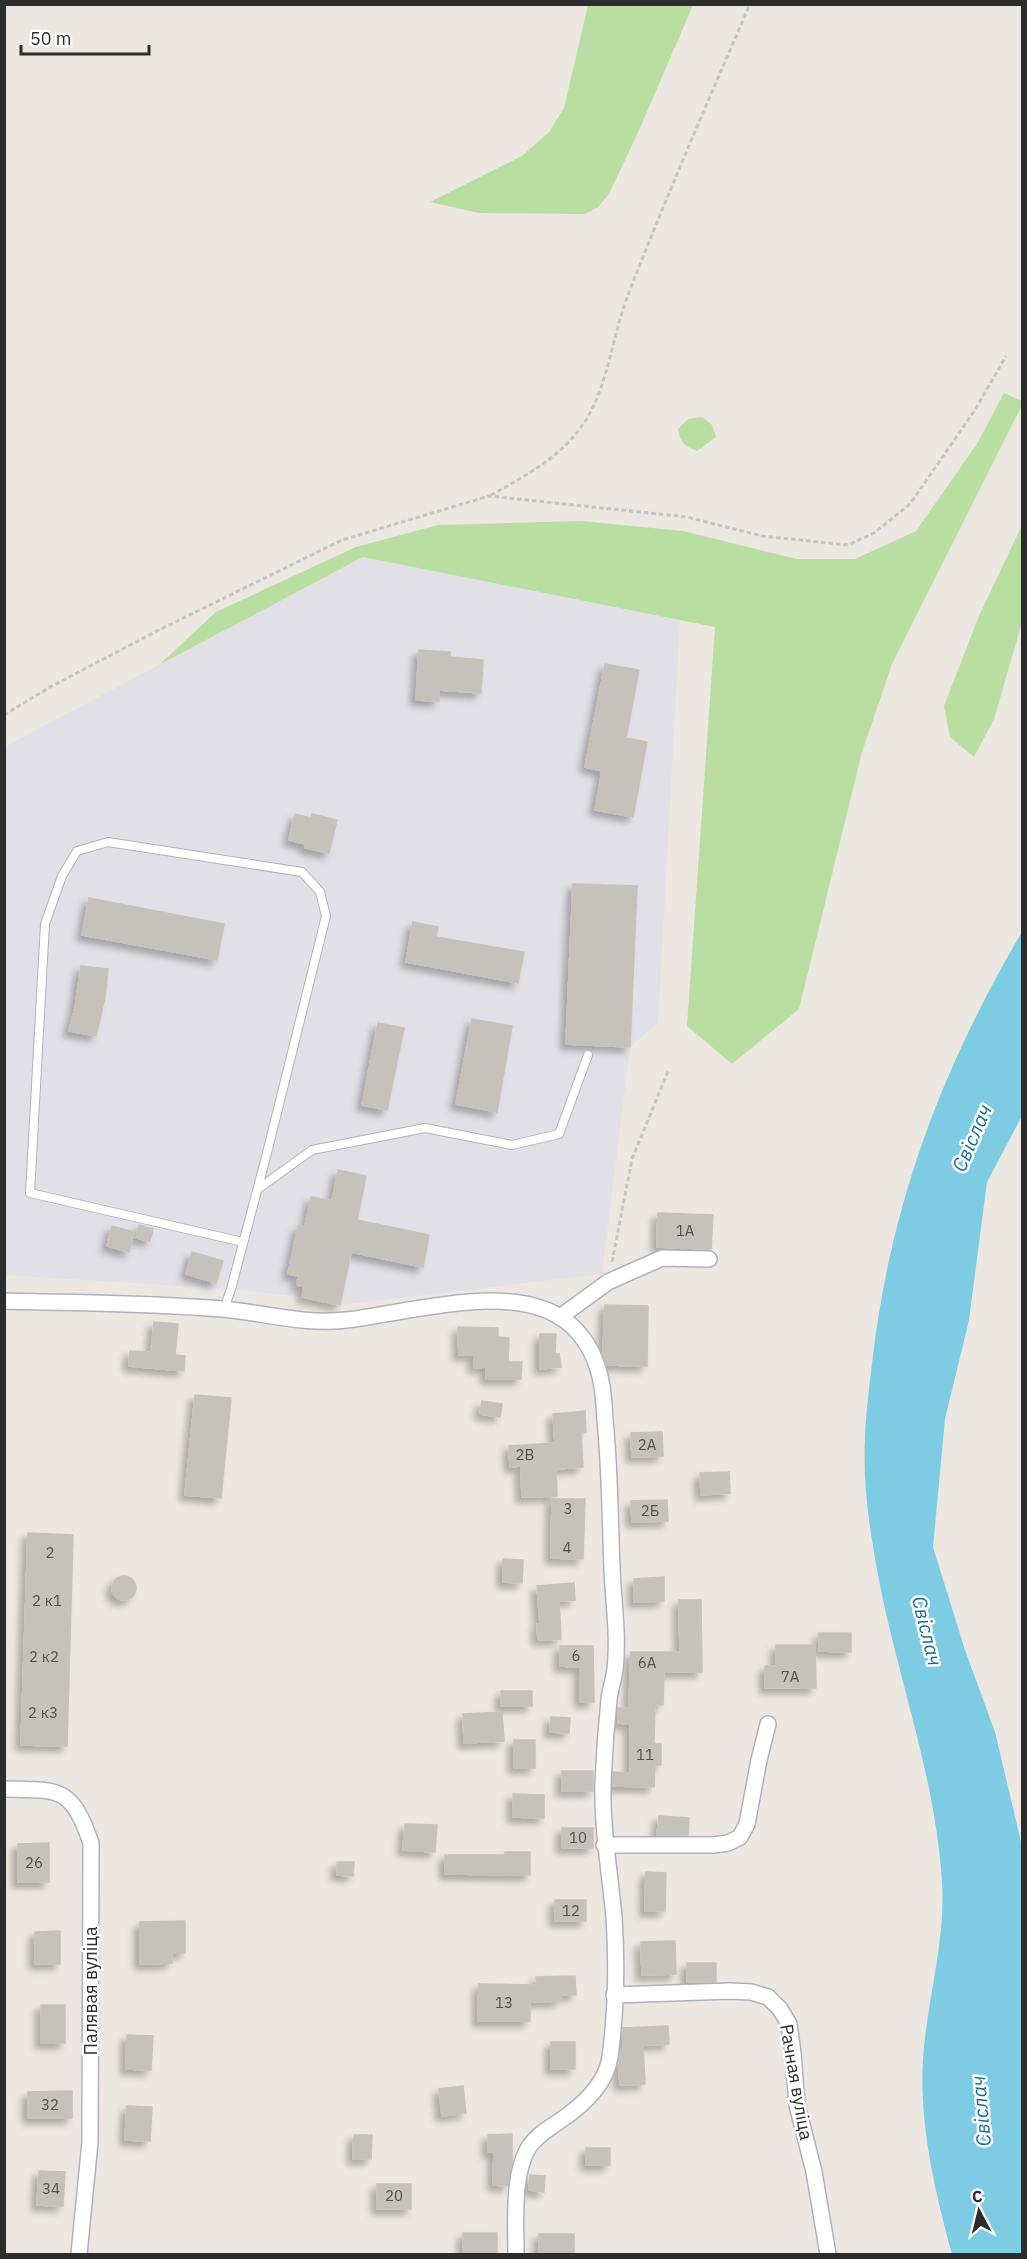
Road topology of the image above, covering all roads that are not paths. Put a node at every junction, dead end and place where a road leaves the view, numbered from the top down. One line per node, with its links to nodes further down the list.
1 (588, 1054): 2 (lane)
2 (258, 1190): 3 (lane); 3 (lane)
3 (243, 1242): 6 (lane)
4 (709, 1259): 7 (street)
5 (4, 1300): 6 (street)
6 (224, 1309): 7 (street)
7 (560, 1317): 10 (street)
8 (768, 1724): 10 (street)
9 (4, 1789): 12 (street, Палявая вуліца)
10 (604, 1845): 11 (street)
11 (614, 1995): 13 (street); 14 (street, Рачная вуліца)
12 (79, 2254)
13 (516, 2254)
14 (828, 2254)

